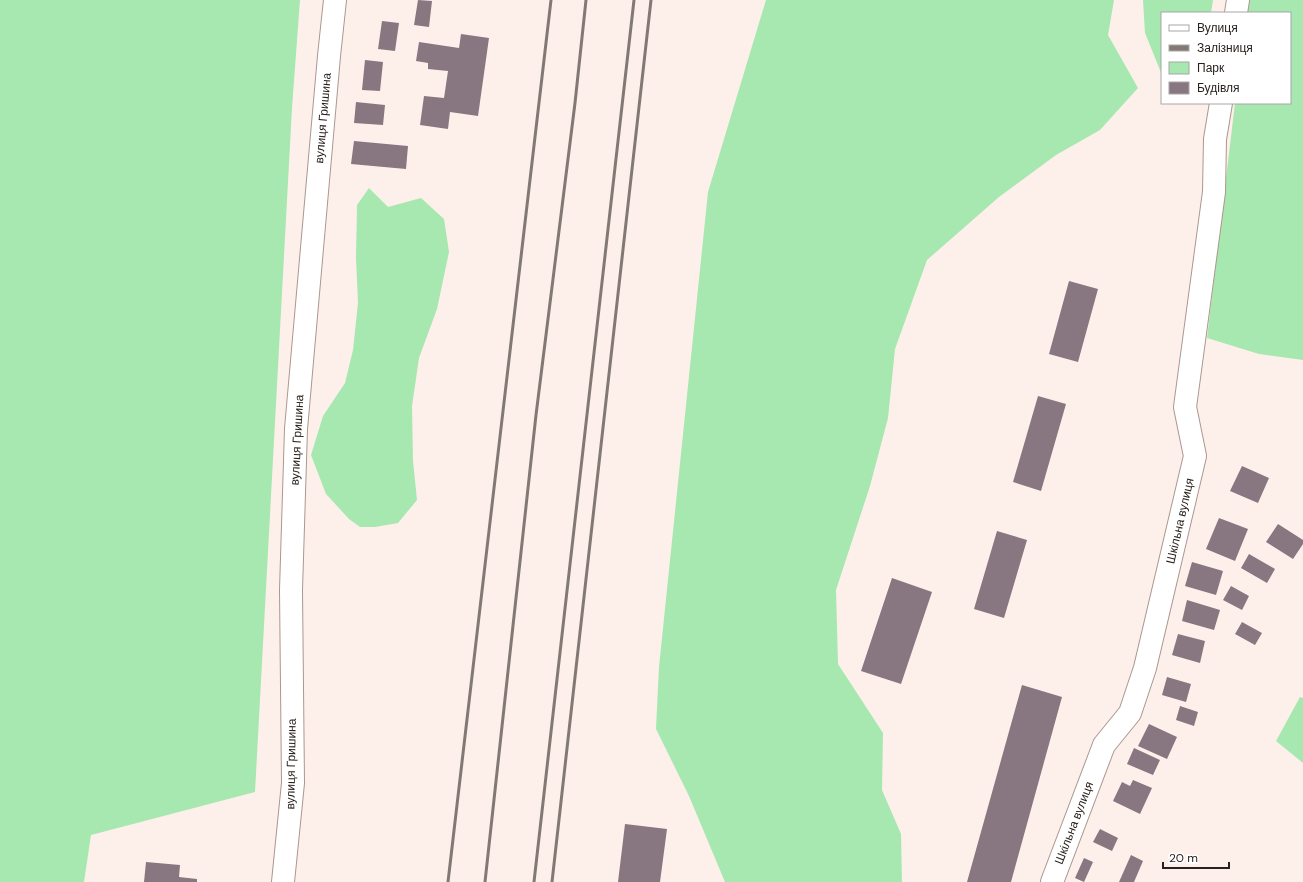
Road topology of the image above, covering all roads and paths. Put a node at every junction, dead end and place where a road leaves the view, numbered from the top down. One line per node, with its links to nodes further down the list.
1 (335, 0): 5 (street, вулиця Гришина)
2 (1238, 0): 3 (street)
3 (1236, 12)
4 (1221, 104): 6 (street, Шкільна вулиця)
5 (283, 882)
6 (1052, 882)

